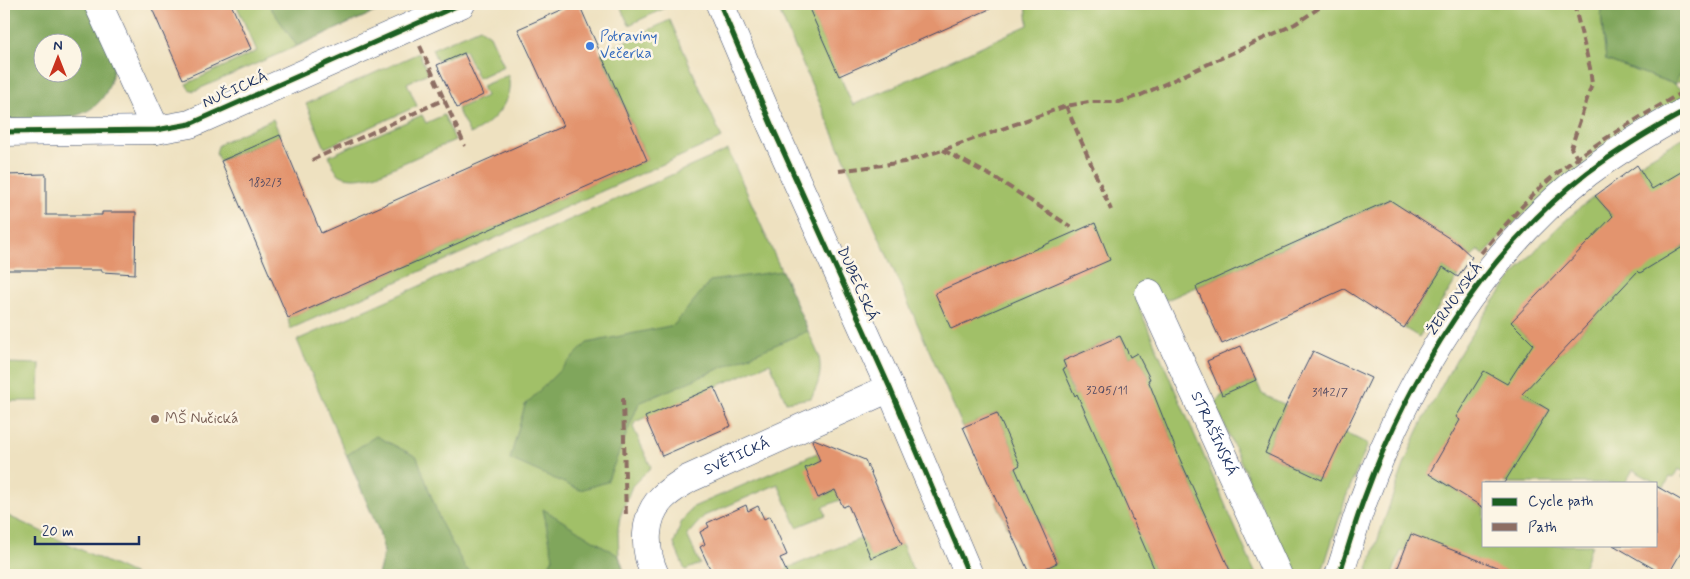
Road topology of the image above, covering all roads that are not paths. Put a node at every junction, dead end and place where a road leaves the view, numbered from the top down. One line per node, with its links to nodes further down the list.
1 (98, 4): 5 (street)
2 (461, 4): 5 (street, NUČICKÁ)
3 (720, 4): 8 (street, DUBEČSKÁ)
4 (1686, 111): 12 (street, ŽERNOVSKÁ)
5 (156, 130): 6 (street, NUČICKÁ)
6 (4, 132)
7 (1150, 293): 11 (street, STRAŠÍNSKÁ)
8 (890, 388): 9 (street, SVĚTICKÁ); 10 (street, DUBEČSKÁ)
9 (655, 575)
10 (969, 575)
11 (1278, 575)
12 (1339, 575)

